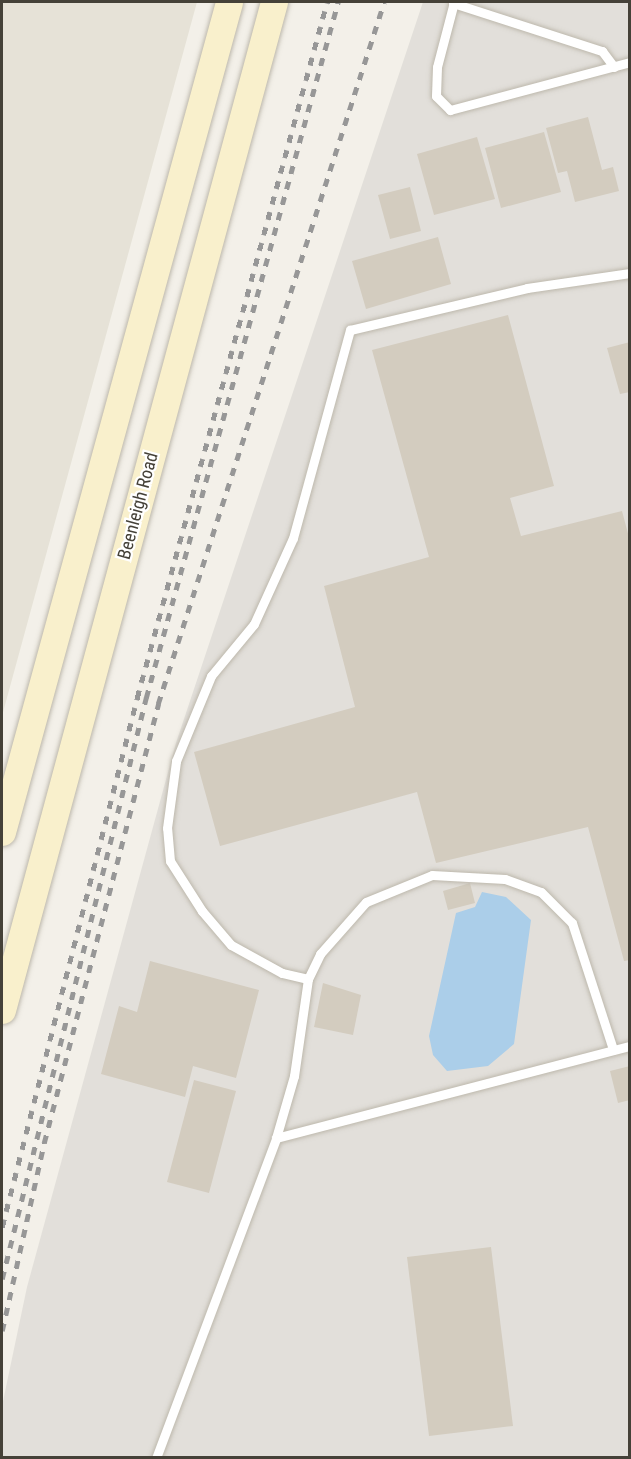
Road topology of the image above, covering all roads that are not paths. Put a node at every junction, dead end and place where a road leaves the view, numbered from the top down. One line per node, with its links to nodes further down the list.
1 (229, 2): 7 (main road)
2 (274, 2): 9 (main road, Beenleigh Road)
3 (453, 2): 5 (lane); 5 (lane)
4 (630, 62): 5 (lane)
5 (614, 67)
6 (630, 273): 8 (lane)
7 (2, 832)
8 (308, 980): 11 (lane); 12 (lane)
9 (2, 1010)
10 (630, 1046): 11 (lane)
11 (614, 1049): 12 (lane)
12 (276, 1138): 13 (lane)
13 (156, 1458)

